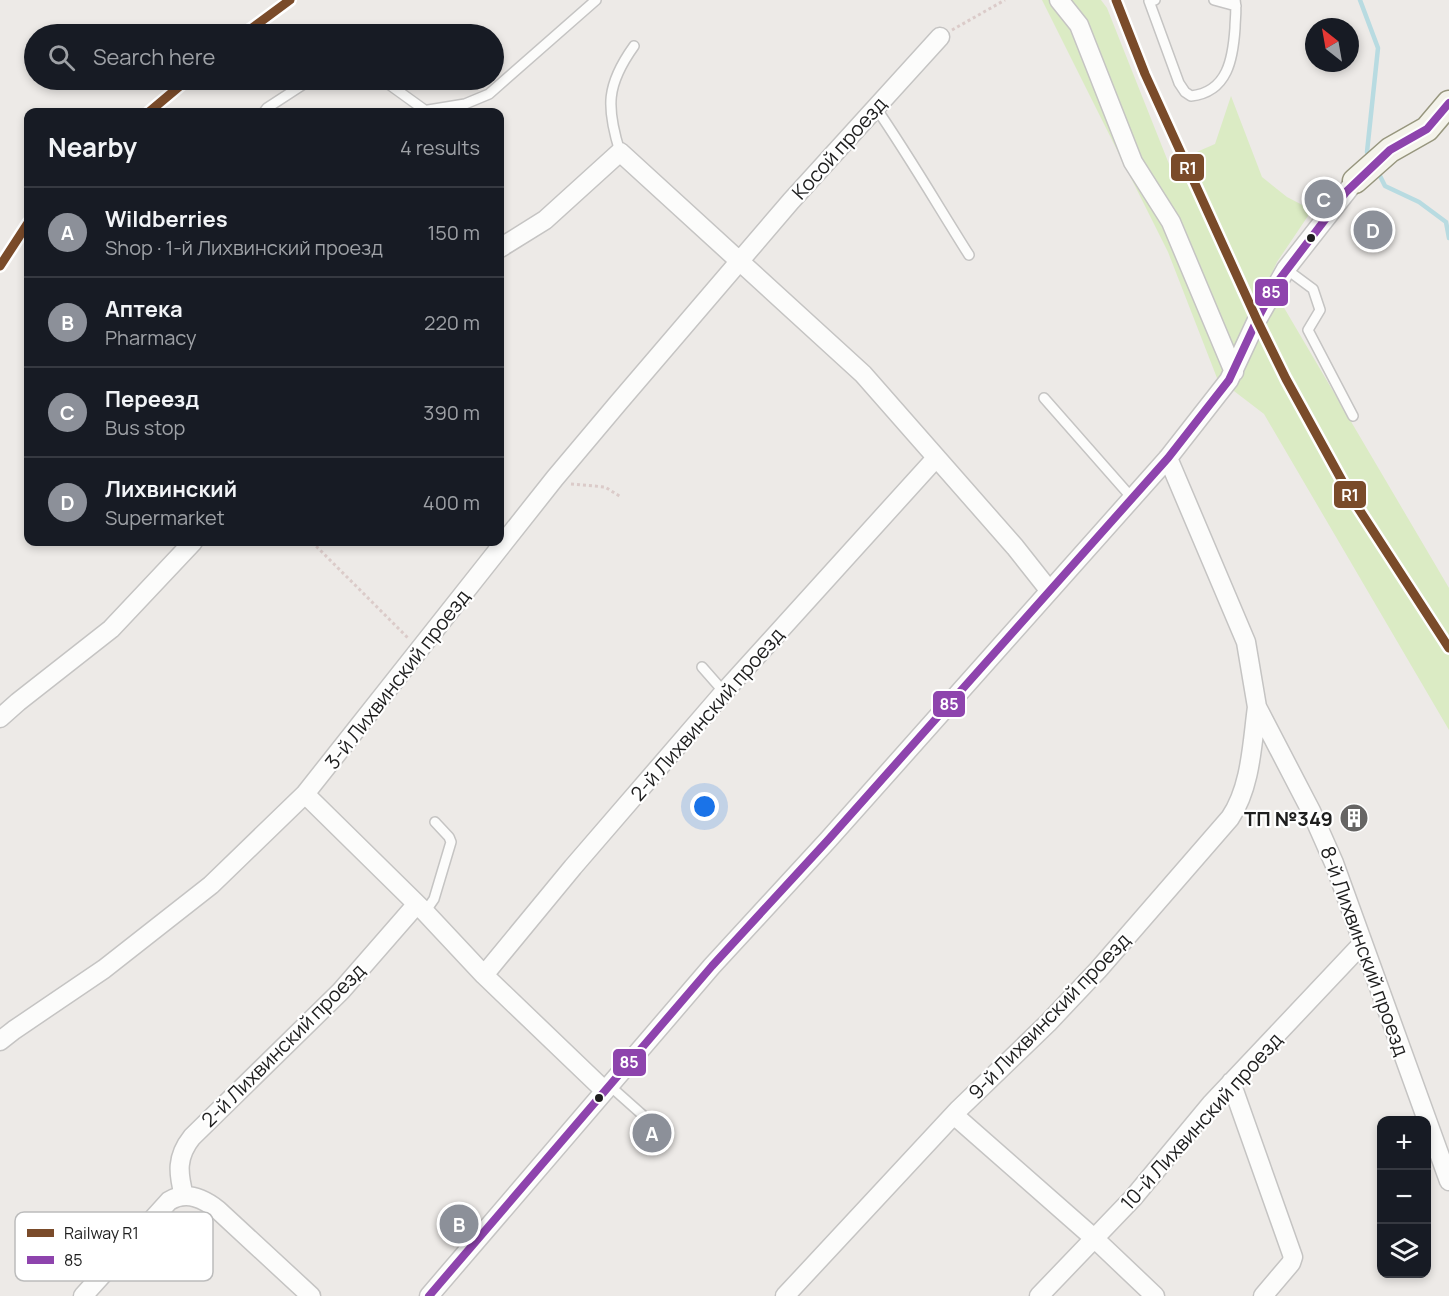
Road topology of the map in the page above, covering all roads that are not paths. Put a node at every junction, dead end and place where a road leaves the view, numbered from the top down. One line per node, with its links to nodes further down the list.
1 (580, 0): 7 (lane)
2 (596, 0): 7 (lane)
3 (1059, 0): 25 (street)
4 (1155, 0): 6 (lane)
5 (1214, 0): 6 (lane)
6 (1235, 3)
7 (587, 9): 10 (lane)
8 (940, 37): 18 (street, Косой проезд)
9 (634, 46): 19 (lane)
10 (504, 81)
11 (295, 90): 15 (lane)
12 (394, 90): 16 (lane)
13 (494, 90): 17 (lane)
14 (1449, 103): 20 (street)
15 (267, 108)
16 (416, 108)
17 (443, 108)
18 (876, 108): 22 (lane); 23 (street, Косой проезд)
19 (620, 152): 21 (street); 23 (street)
20 (1355, 181): 24 (street)
21 (504, 246)
22 (969, 255)
23 (741, 261): 28 (street); 31 (street, 3-й Лихвинский проезд)
24 (1286, 269): 25 (street); 27 (lane)
25 (1234, 372): 29 (street)
26 (1044, 398): 30 (lane)
27 (1353, 417)
28 (936, 458): 34 (street); 36 (street, 2-й Лихвинский проезд)
29 (1168, 458): 30 (street); 37 (street, 8-й Лихвинский проезд)
30 (1132, 498): 34 (street)
31 (504, 543)
32 (189, 546): 38 (street)
33 (502, 546): 39 (street, 3-й Лихвинский проезд)
34 (1049, 590): 46 (street)
35 (702, 667): 36 (lane)
36 (724, 692): 43 (street, 2-й Лихвинский проезд)
37 (1257, 707): 42 (street, 8-й Лихвинский проезд); 47 (street, 9-й Лихвинский проезд)
38 (0, 718)
39 (305, 794): 41 (street); 44 (street, 3-й Лихвинский проезд)
40 (435, 822): 41 (lane)
41 (421, 908): 43 (street); 50 (street, 2-й Лихвинский проезд)
42 (1362, 944): 45 (street, 10-й Лихвинский проезд); 49 (street, 8-й Лихвинский проезд)
43 (484, 975): 46 (street)
44 (0, 1041)
45 (1231, 1082): 52 (street, 10-й Лихвинский проезд); 60 (street)
46 (607, 1089): 48 (lane); 56 (street)
47 (954, 1115): 52 (street); 57 (street, 9-й Лихвинский проезд)
48 (646, 1118)
49 (1449, 1181)
50 (184, 1196): 51 (street); 55 (street)
51 (157, 1212)
52 (1095, 1239): 58 (street, 10-й Лихвинский проезд); 59 (street)
53 (96, 1281): 54 (street)
54 (83, 1296)
55 (311, 1296)
56 (429, 1296)
57 (785, 1296)
58 (1039, 1296)
59 (1155, 1296)
60 (1263, 1296)

